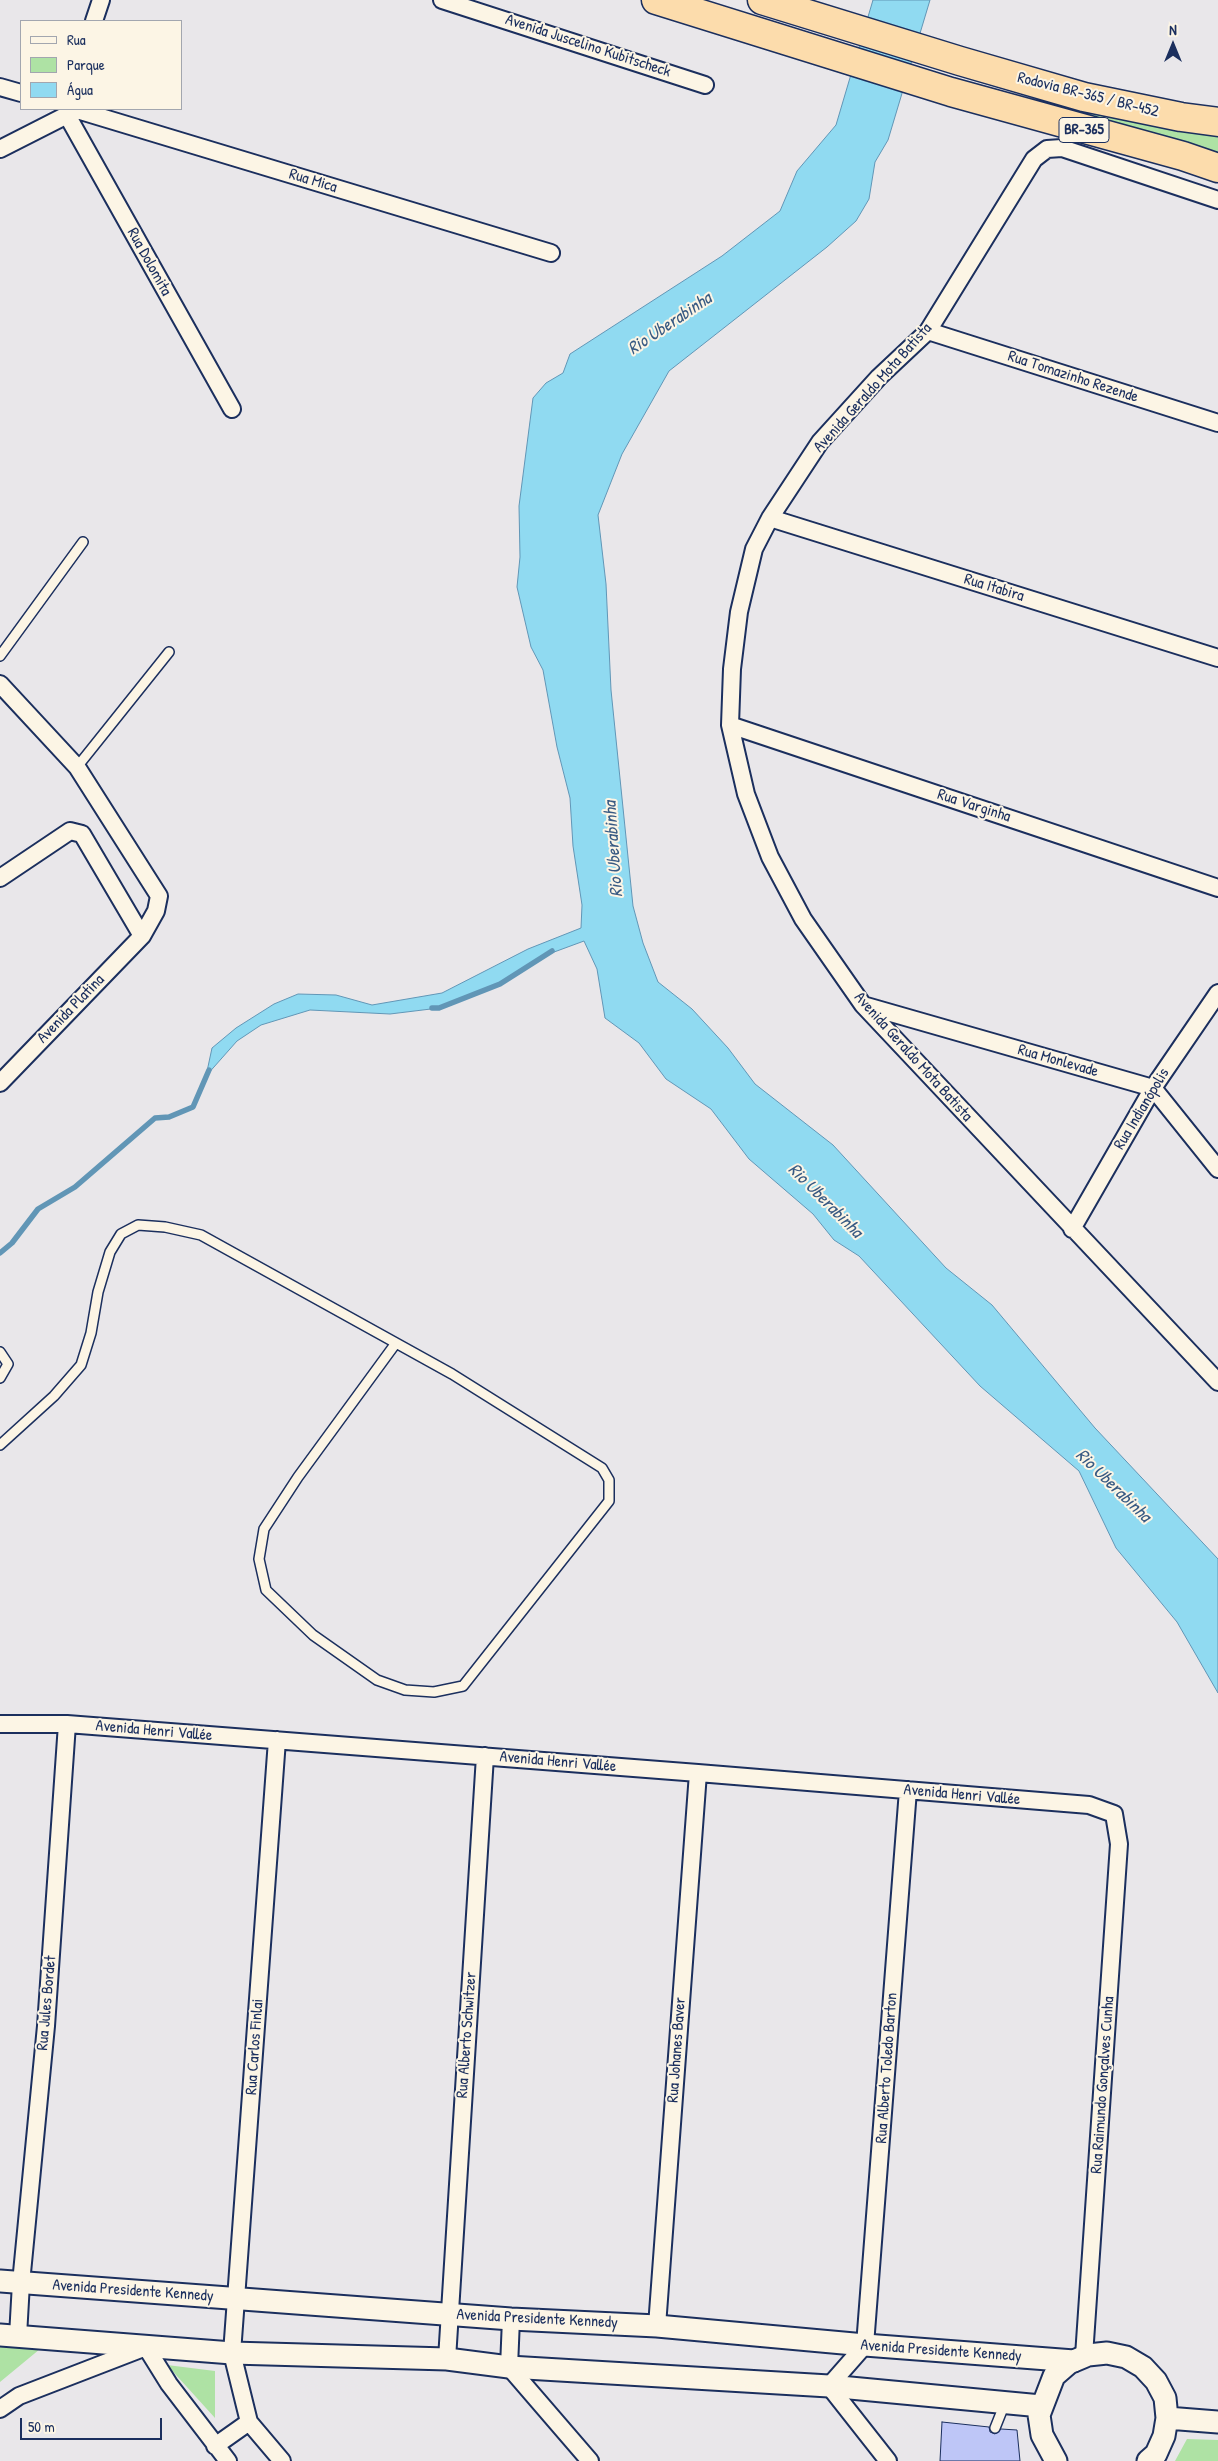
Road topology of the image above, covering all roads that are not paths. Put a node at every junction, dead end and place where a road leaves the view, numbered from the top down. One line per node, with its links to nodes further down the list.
1 (100, 0): 5 (street)
2 (442, 0): 6 (street, Avenida Juscelino Kubitscheck)
3 (656, 0): 12 (highway, Rodovia BR-365 / BR-452 / BR-365)
4 (762, 0): 10 (highway, Rodovia BR-365 / BR-452 / BR-365)
5 (94, 20)
6 (705, 84)
7 (0, 86): 8 (street)
8 (20, 93)
9 (70, 111): 11 (street); 14 (street, Rua Mica); 16 (street, Rua Dolomita)
10 (1218, 122)
11 (0, 149)
12 (1218, 168)
13 (1218, 200): 15 (street, Avenida Geraldo Mota Batista)
14 (551, 253)
15 (928, 331): 17 (street, Rua Tomazinho Rezende); 18 (street, Avenida Geraldo Mota Batista)
16 (232, 409)
17 (1218, 423)
18 (770, 518): 22 (street, Rua Itabira); 24 (street, Avenida Geraldo Mota Batista)
19 (83, 542): 21 (lane)
20 (170, 652): 25 (lane)
21 (0, 656)
22 (1218, 658)
23 (0, 684): 25 (street)
24 (730, 725): 27 (street, Rua Varginha); 30 (street, Avenida Geraldo Mota Batista)
25 (78, 767): 28 (street, Avenida Platina)
26 (0, 878): 28 (street)
27 (1218, 888)
28 (142, 936): 31 (street, Avenida Platina)
29 (1218, 993): 32 (street, Rua Indianópolis)
30 (863, 1005): 32 (street, Rua Monlevade); 34 (street, Avenida Geraldo Mota Batista)
31 (0, 1083)
32 (1152, 1088): 33 (street); 34 (street, Rua Indianópolis)
33 (1218, 1169)
34 (1072, 1229): 38 (street, Avenida Geraldo Mota Batista)
35 (396, 1343): 35 (lane); 39 (lane)
36 (0, 1352): 37 (lane)
37 (0, 1378)
38 (1218, 1382)
39 (0, 1445)
40 (0, 1724): 41 (street, Avenida Henri Vallée)
41 (67, 1724): 42 (street, Avenida Henri Vallée); 47 (street, Rua Jules Bordet)
42 (277, 1740): 43 (street, Avenida Henri Vallée); 48 (street, Rua Carlos Finlai)
43 (485, 1756): 44 (street, Avenida Henri Vallée); 49 (street, Rua Alberto Schwitzer)
44 (698, 1773): 45 (street, Avenida Henri Vallée); 51 (street, Rua Johanes Baver)
45 (908, 1790): 46 (street, Avenida Henri Vallée); 53 (street, Rua Alberto Toledo Barton)
46 (1114, 1814): 57 (street, Rua Raimundo Gonçalves Cunha)
47 (10, 2282): 48 (street, Avenida Presidente Kennedy); 52 (street, Rua Jules Bordet)
48 (236, 2298): 49 (street, Avenida Presidente Kennedy); 55 (street, Rua Carlos Finlai)
49 (449, 2314): 50 (street, Avenida Presidente Kennedy); 56 (street, Rua Alberto Schwitzer)
50 (511, 2319): 51 (street, Avenida Presidente Kennedy); 58 (street)
51 (657, 2326): 53 (street, Avenida Presidente Kennedy)
52 (9, 2336): 54 (street)
53 (866, 2345): 57 (street, Avenida Presidente Kennedy); 59 (street)
54 (146, 2347): 55 (street); 62 (street); 67 (street)
55 (232, 2353): 56 (street); 64 (street, Rua Carlos Finlai)
56 (447, 2359): 58 (street)
57 (1079, 2359): 61 (street); 63 (street, Avenida Presidente Kennedy)
58 (510, 2367): 59 (street); 70 (street)
59 (829, 2386): 60 (street); 71 (street)
60 (1005, 2403): 61 (street); 66 (lane)
61 (1041, 2406): 72 (street)
62 (0, 2408)
63 (1167, 2418): 65 (street); 73 (street)
64 (248, 2422): 67 (street); 69 (street)
65 (1218, 2422)
66 (995, 2428)
67 (214, 2446): 68 (street)
68 (228, 2461)
69 (282, 2461)
70 (590, 2461)
71 (888, 2461)
72 (1056, 2461)
73 (1148, 2461)

